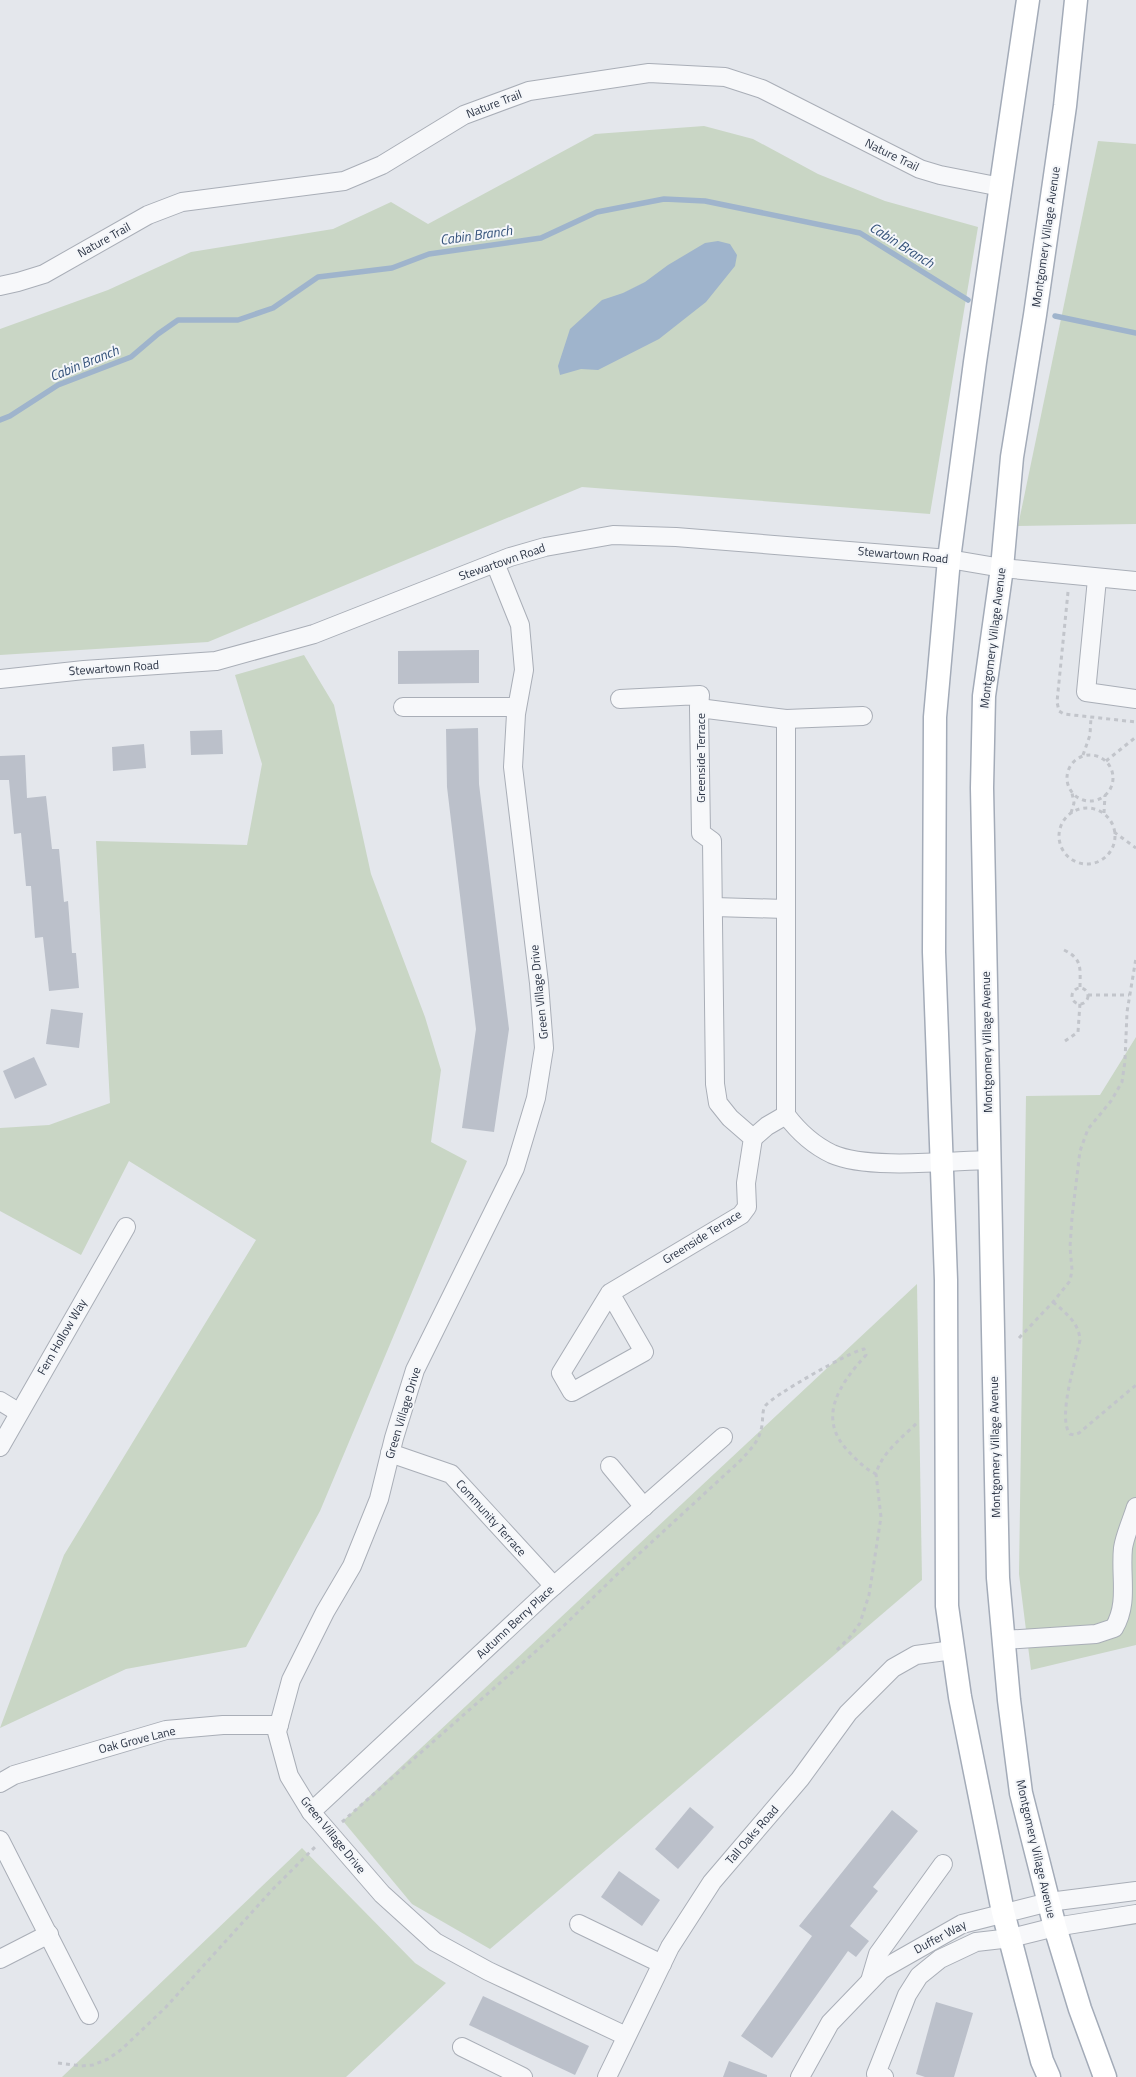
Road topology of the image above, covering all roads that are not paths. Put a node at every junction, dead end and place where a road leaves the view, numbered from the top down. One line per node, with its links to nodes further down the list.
1 (1028, 0): 3 (main road)
2 (1076, 0): 7 (main road, Montgomery Village Avenue)
3 (1001, 187): 4 (street, Nature Trail); 5 (main road)
4 (0, 286)
5 (949, 559): 6 (street, Stewartown Road); 7 (street, Stewartown Road); 23 (main road)
6 (495, 563): 10 (street, Stewartown Road); 14 (street, Green Village Drive)
7 (1002, 568): 9 (street, Stewartown Road); 22 (main road, Montgomery Village Avenue)
8 (1136, 581): 9 (street, Stewartown Road)
9 (1096, 587): 12 (street)
10 (0, 679)
11 (620, 699): 15 (street)
12 (1136, 699)
13 (403, 707): 14 (street)
14 (517, 707): 30 (street, Green Village Drive)
15 (699, 708): 17 (street, Greenside Terrace); 18 (street, Greenside Terrace)
16 (863, 716): 17 (street, Greenside Terrace)
17 (786, 719): 19 (street)
18 (714, 907): 19 (street); 21 (street, Greenside Terrace)
19 (785, 910): 20 (street)
20 (786, 1115): 21 (street); 23 (street)
21 (753, 1138): 25 (street, Greenside Terrace)
22 (989, 1160): 23 (street); 35 (main road, Montgomery Village Avenue)
23 (941, 1162): 36 (main road)
24 (126, 1228): 27 (street, Fern Hollow Way)
25 (610, 1292): 25 (street, Greenside Terrace)
26 (0, 1401): 27 (street)
27 (18, 1412): 29 (street, Fern Hollow Way)
28 (723, 1437): 32 (street, Autumn Berry Place)
29 (0, 1447)
30 (390, 1454): 34 (street, Community Terrace); 37 (street, Green Village Drive)
31 (610, 1466): 32 (street)
32 (644, 1507): 34 (street, Autumn Berry Place)
33 (1136, 1507): 35 (street)
34 (554, 1586): 39 (street, Autumn Berry Place)
35 (1004, 1640): 43 (main road, Montgomery Village Avenue)
36 (953, 1650): 44 (main road); 52 (street, Tall Oaks Road)
37 (279, 1725): 38 (street, Oak Grove Lane); 39 (street, Green Village Drive)
38 (0, 1783)
39 (311, 1812): 56 (street, Green Village Drive)
40 (0, 1840): 48 (street)
41 (943, 1864): 54 (street)
42 (1136, 1891): 43 (street, Duffer Way)
43 (1049, 1902): 44 (street, Duffer Way); 47 (main road, Montgomery Village Avenue)
44 (1003, 1912): 49 (main road); 51 (street, Duffer Way)
45 (1136, 1914): 47 (street, Duffer Way)
46 (579, 1924): 52 (street)
47 (1055, 1927): 49 (street, Duffer Way); 63 (main road, Montgomery Village Avenue)
48 (49, 1934): 50 (street); 55 (street)
49 (1011, 1938): 53 (street, Duffer Way); 62 (main road)
50 (0, 1959)
51 (899, 1960): 53 (street); 54 (street, Duffer Way)
52 (662, 1964): 56 (street, Tall Oaks Road)
53 (919, 1976): 61 (street, Duffer Way)
54 (870, 1982): 60 (street, Duffer Way)
55 (89, 2016)
56 (626, 2036): 59 (street, Tall Oaks Road)
57 (462, 2047): 58 (street)
58 (523, 2077)
59 (606, 2077)
60 (800, 2077)
61 (884, 2077)
62 (1049, 2077)
63 (1105, 2077)

